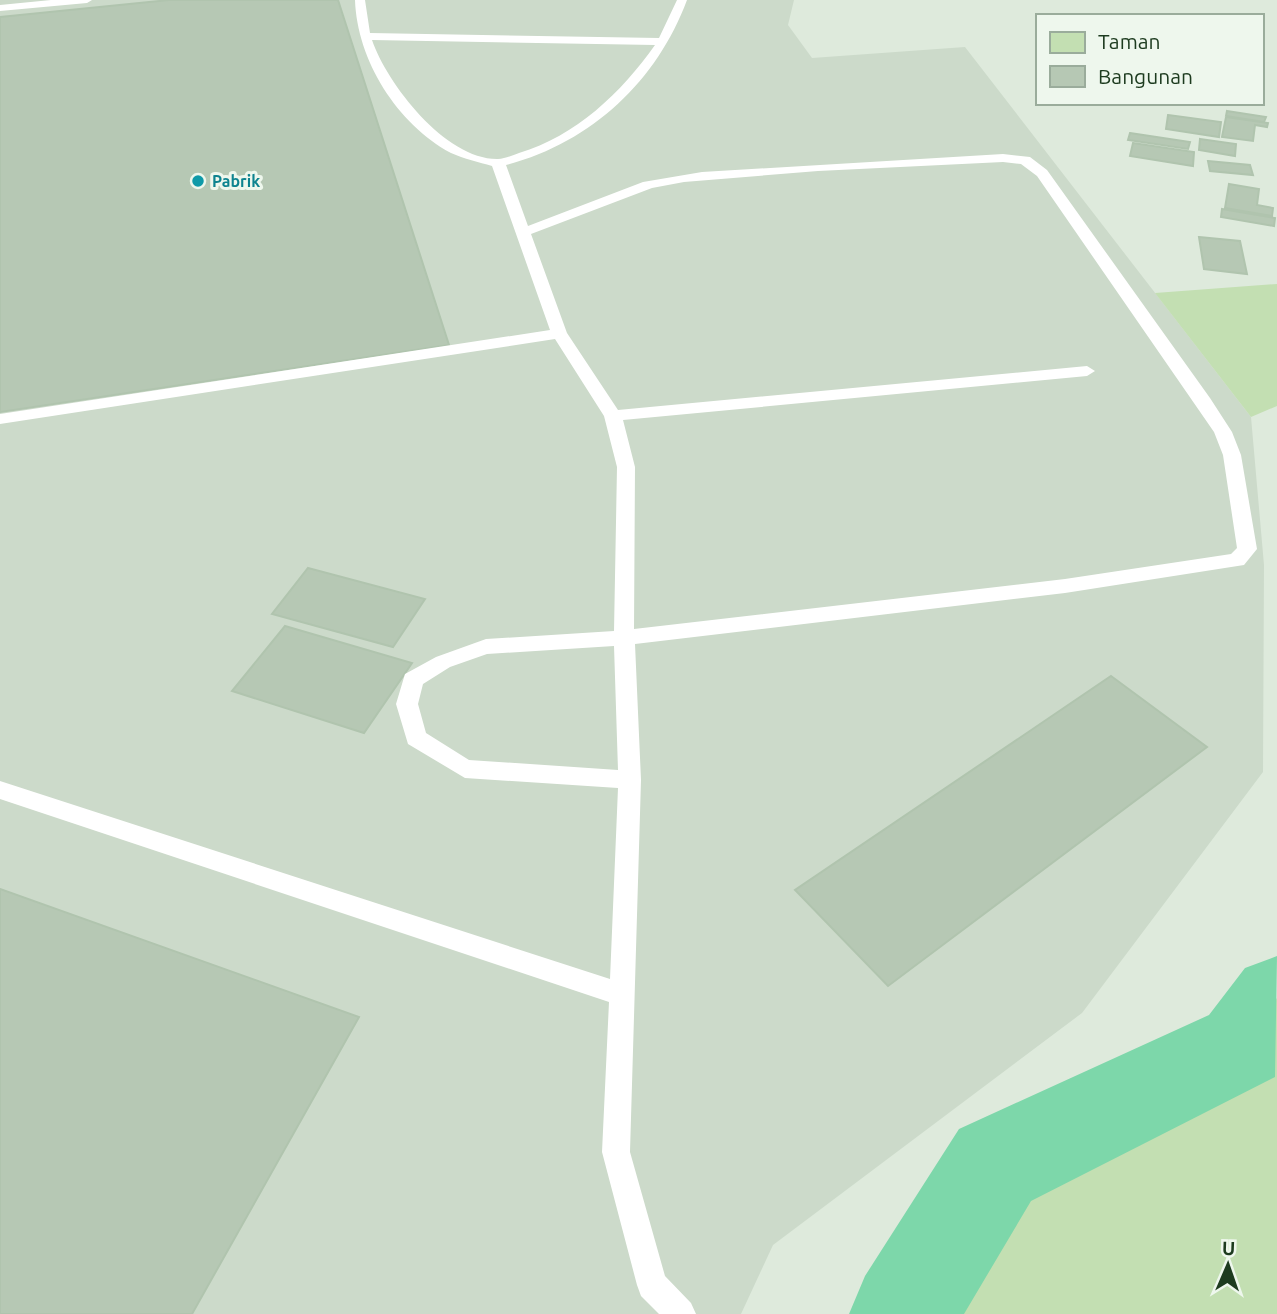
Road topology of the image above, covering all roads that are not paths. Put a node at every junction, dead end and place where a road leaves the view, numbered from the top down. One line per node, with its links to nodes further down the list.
1 (78, 0): 4 (lane)
2 (360, 0): 5 (lane)
3 (682, 0): 6 (lane)
4 (0, 8)
5 (366, 36): 6 (lane); 7 (lane)
6 (664, 43): 7 (lane)
7 (498, 163): 8 (lane)
8 (524, 232): 9 (lane); 13 (lane)
9 (559, 333): 11 (lane); 12 (lane)
10 (1087, 371): 11 (lane)
11 (614, 416): 13 (lane)
12 (0, 419)
13 (624, 638): 14 (lane); 14 (lane)
14 (630, 780): 16 (lane)
15 (0, 790): 16 (lane)
16 (623, 995): 17 (lane)
17 (680, 1314)

